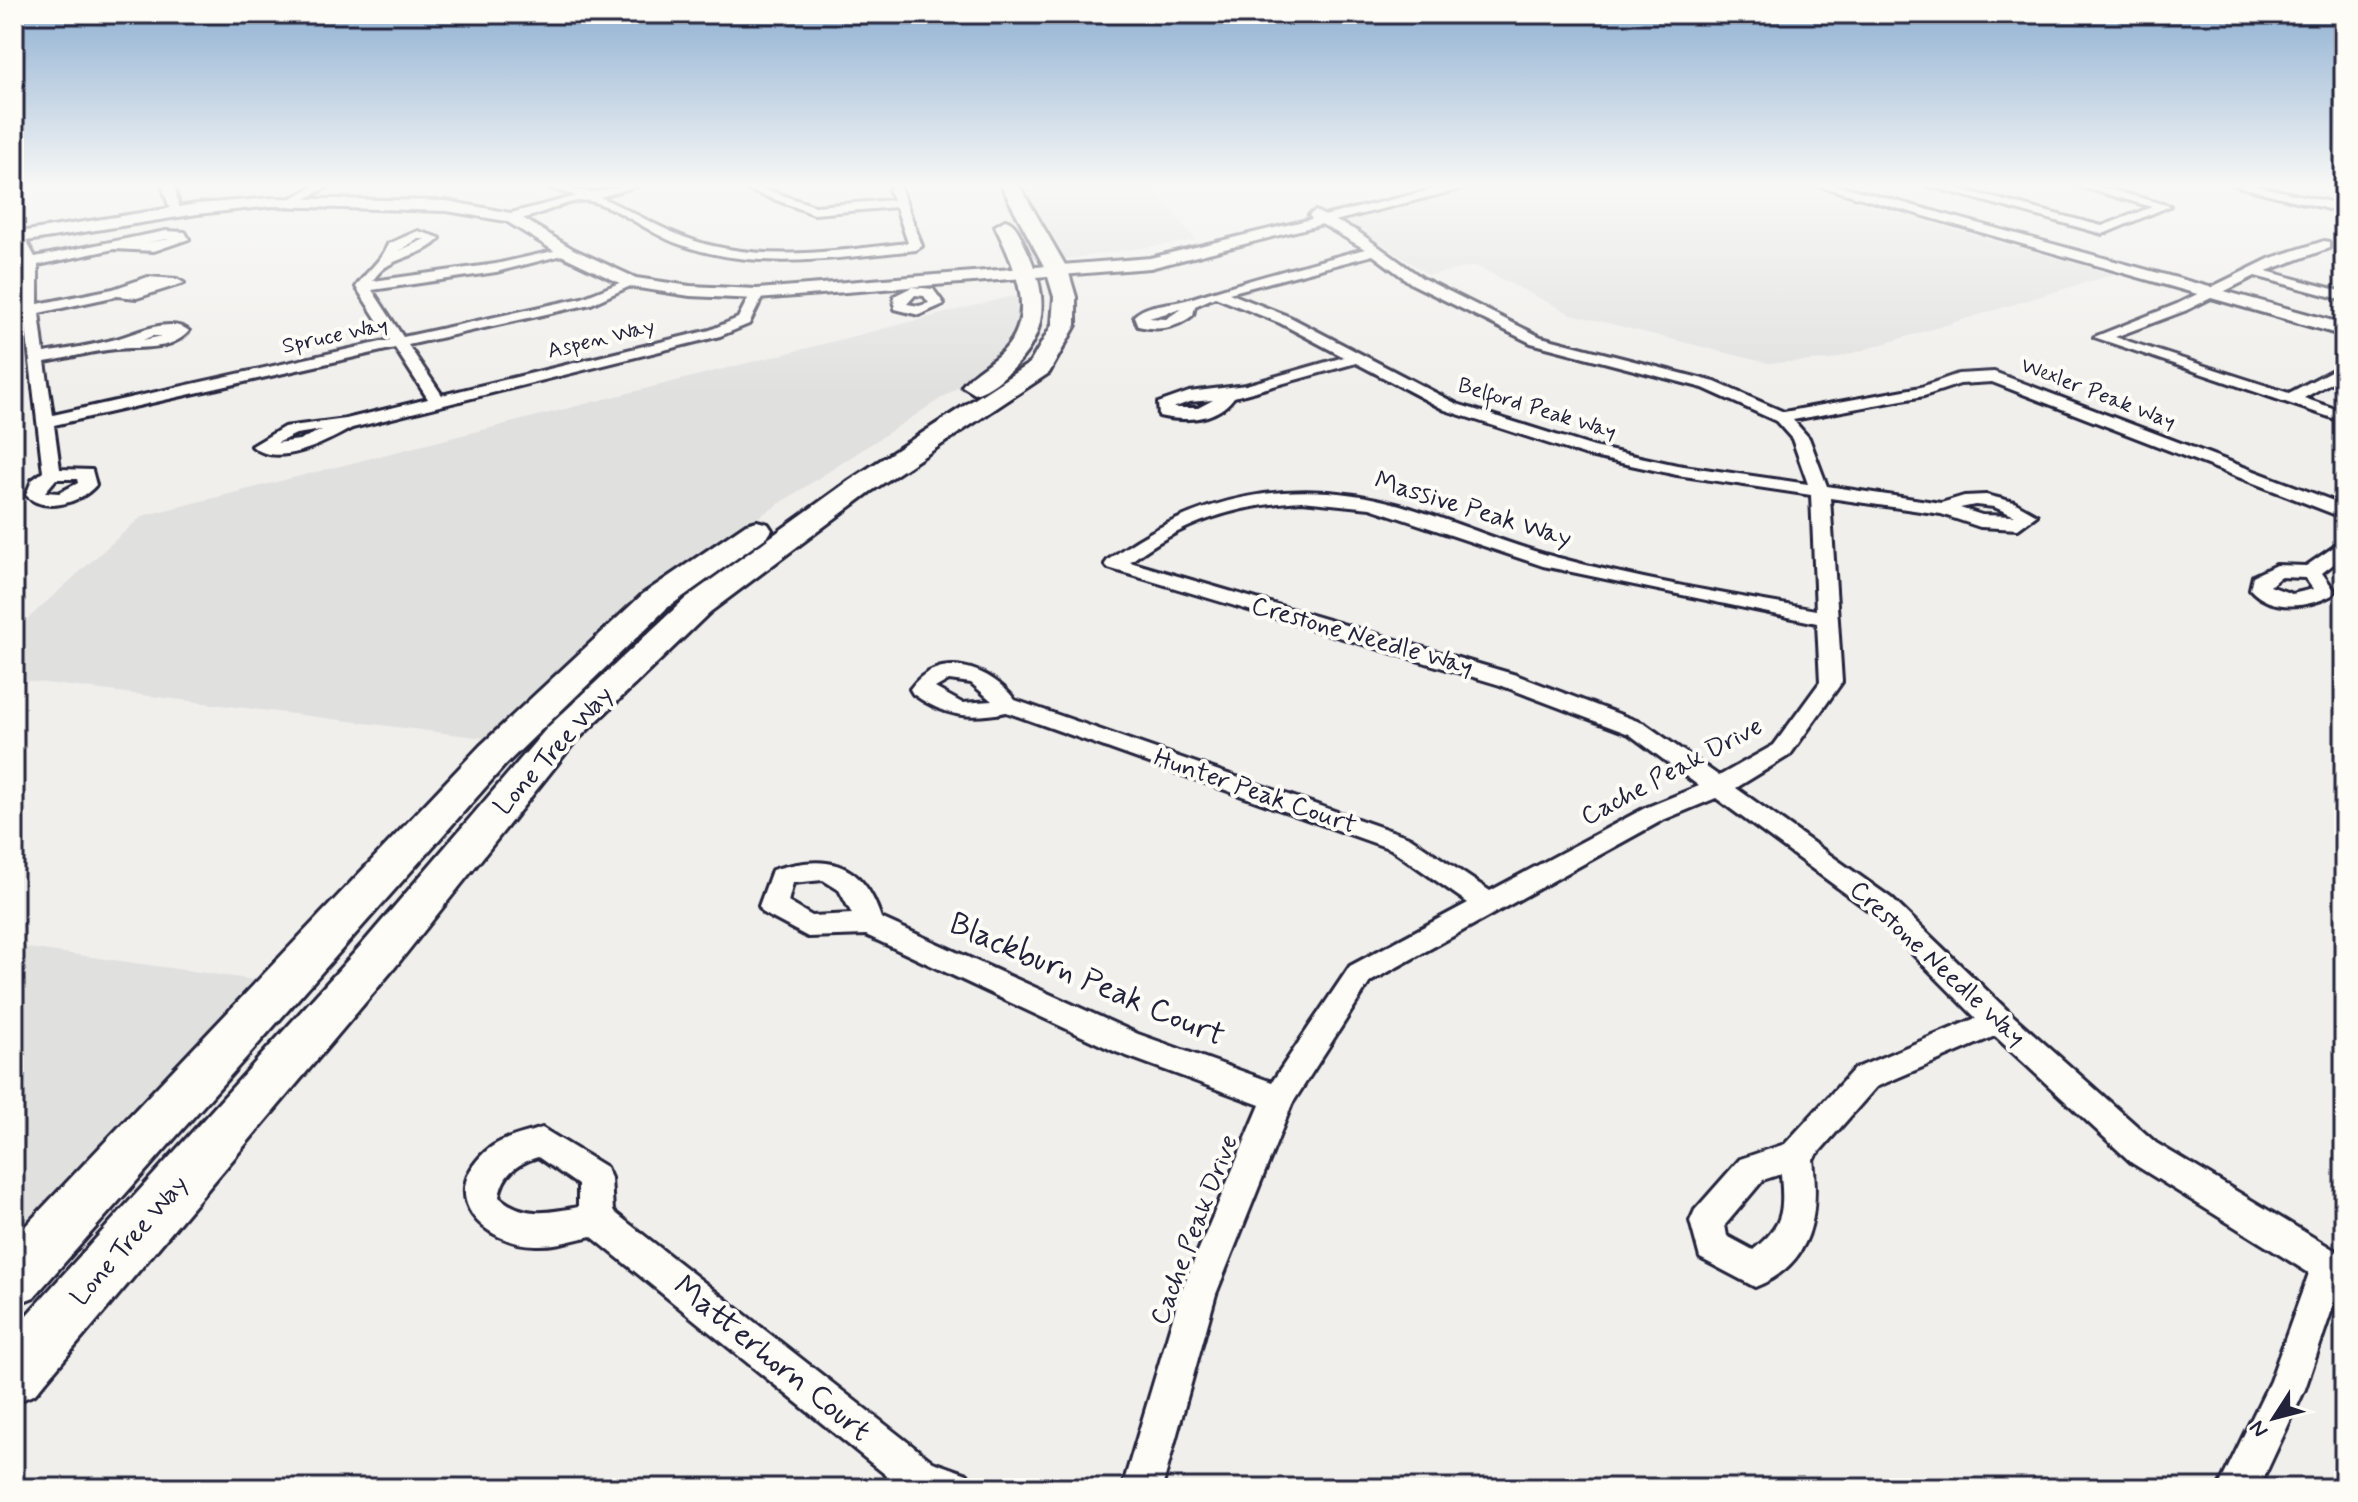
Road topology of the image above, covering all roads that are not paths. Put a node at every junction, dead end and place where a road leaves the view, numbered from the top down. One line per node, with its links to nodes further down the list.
1 (27, 255): 15 (street)
2 (72, 255): 15 (street)
3 (392, 255): 19 (street)
4 (553, 255): 19 (street)
5 (574, 255): 18 (street)
6 (763, 255): 7 (street)
7 (787, 255)
8 (1030, 255): 16 (main road, Lone Tree Way)
9 (1036, 255): 16 (main road, Lone Tree Way)
10 (1180, 255): 16 (street)
11 (1356, 255): 21 (street)
12 (1383, 255): 36 (street)
13 (2077, 255): 22 (street)
14 (2298, 255): 17 (street)
15 (31, 262): 26 (street)
16 (1042, 271): 23 (street); 56 (main road, Lone Tree Way); 57 (main road, Lone Tree Way)
17 (2254, 272): 22 (street); 24 (street)
18 (632, 282): 23 (street); 29 (street, Spruce Way)
19 (363, 287): 29 (street)
20 (117, 292): 26 (street)
21 (1215, 292): 25 (street); 31 (street, Belford Peak Way)
22 (2211, 292): 27 (street); 34 (street)
23 (757, 294): 35 (street, Aspen Way)
24 (2344, 296)
25 (1188, 304)
26 (31, 310): 30 (street)
27 (2344, 330)
28 (117, 344): 30 (street)
29 (402, 344): 35 (street); 38 (street, Spruce Way)
30 (38, 359): 38 (street)
31 (1355, 359): 33 (street); 41 (street, Belford Peak Way)
32 (2344, 369): 34 (street)
33 (1229, 393)
34 (2289, 400): 37 (street)
35 (438, 402): 39 (street, Aspen Way)
36 (1782, 417): 41 (street, Cache Peak Drive); 43 (street, Wexler Peak Way)
37 (2344, 417)
38 (45, 422): 40 (street)
39 (346, 424)
40 (52, 474)
41 (1820, 491): 42 (street, Belford Peak Way); 47 (street, Cache Peak Drive)
42 (1944, 509)
43 (2344, 512)
44 (2344, 546): 46 (street)
45 (1115, 564): 47 (street, Massive Peak Way); 49 (street, Crestone Needle Way)
46 (2311, 572)
47 (1829, 619): 49 (street, Cache Peak Drive)
48 (1007, 705): 50 (street, Hunter Peak Court)
49 (1719, 787): 50 (street, Cache Peak Drive); 52 (street, Crestone Needle Way)
50 (1489, 904): 53 (street, Cache Peak Drive)
51 (869, 924): 53 (street, Blackburn Peak Court)
52 (1999, 1021): 54 (street); 60 (street, Crestone Needle Way)
53 (1279, 1098): 59 (street, Cache Peak Drive)
54 (1796, 1155)
55 (596, 1219): 58 (street, Matterhorn Court)
56 (14, 1278)
57 (14, 1373)
58 (953, 1488)
59 (1142, 1488)
60 (2238, 1488)

